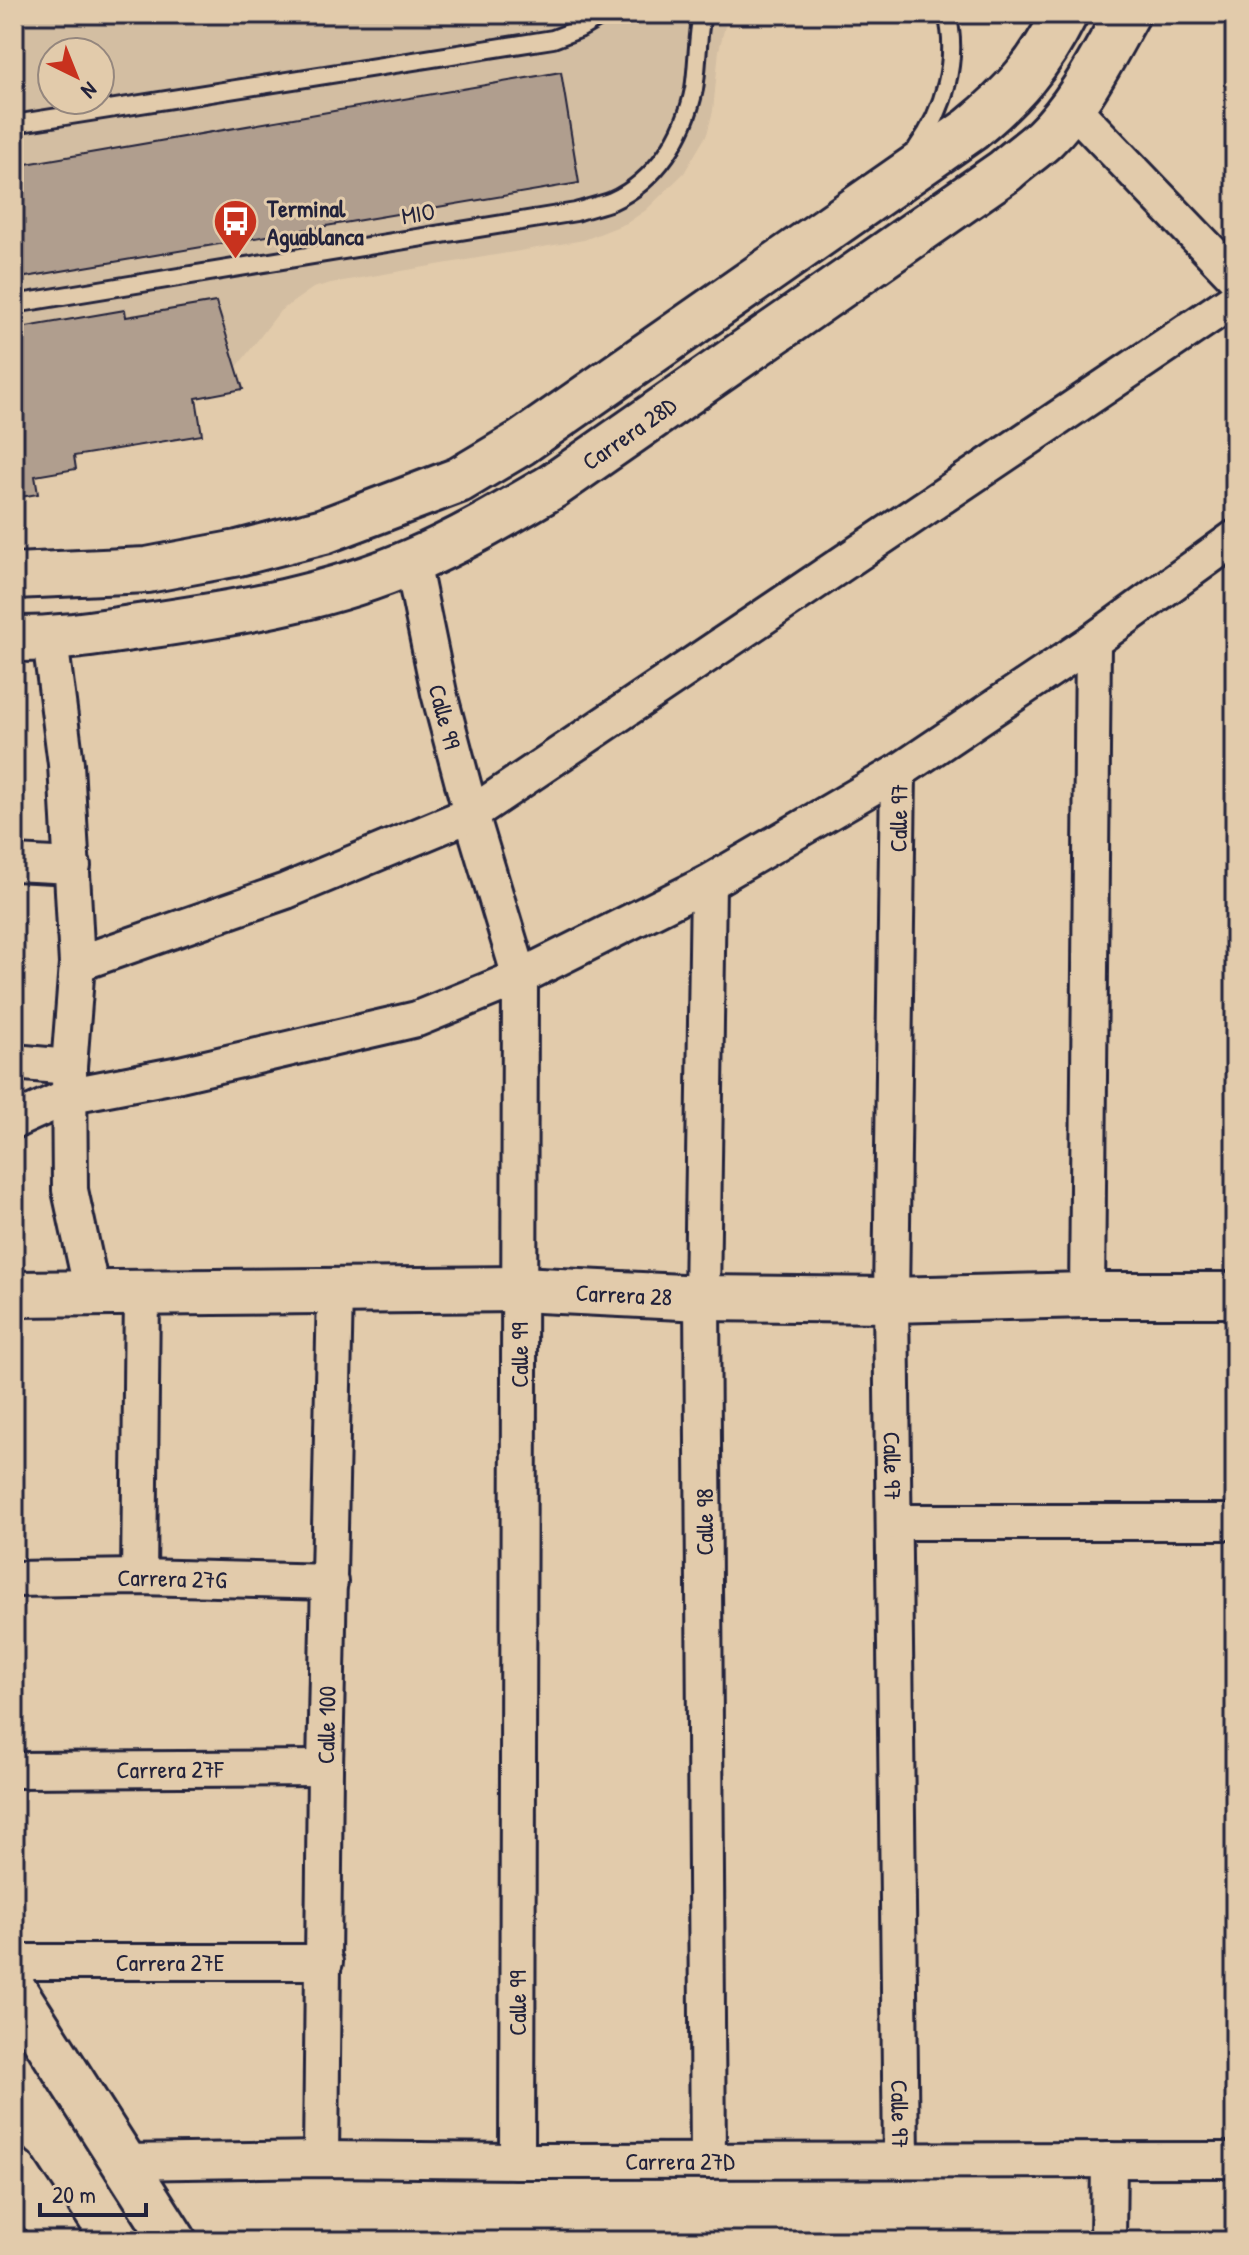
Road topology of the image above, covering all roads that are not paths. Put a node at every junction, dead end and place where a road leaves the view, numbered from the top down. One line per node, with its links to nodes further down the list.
1 (604, 14): 7 (lane)
2 (702, 14): 11 (lane, MIO)
3 (947, 14): 8 (lane)
4 (1065, 14): 8 (street)
5 (1127, 14): 6 (street, Carrera 28D)
6 (1072, 107): 9 (street); 13 (street, Carrera 28D)
7 (14, 124)
8 (892, 182): 14 (street)
9 (1235, 277)
10 (1235, 299): 18 (street)
11 (14, 304)
12 (1235, 538): 16 (street)
13 (412, 562): 15 (street, Carrera 28D); 18 (street, Calle 99)
14 (14, 576)
15 (32, 640): 20 (street)
16 (1093, 641): 17 (street); 32 (street)
17 (898, 772): 21 (street); 35 (street, Calle 97)
18 (471, 814): 22 (street); 23 (street, Calle 99)
19 (14, 863): 20 (street)
20 (73, 866): 22 (street)
21 (708, 883): 23 (street); 34 (street, Calle 98)
22 (77, 964): 25 (street)
23 (520, 977): 25 (street); 27 (street, Calle 99)
24 (14, 1062): 25 (street)
25 (70, 1081): 26 (street); 29 (street)
26 (14, 1121)
27 (519, 1289): 28 (street, Carrera 28); 34 (street, Carrera 28); 49 (street, Calle 99)
28 (335, 1290): 30 (street, Carrera 28); 40 (street, Calle 100)
29 (92, 1292): 30 (street, Carrera 28); 31 (street, Carrera 28)
30 (142, 1293): 38 (street)
31 (14, 1294)
32 (1087, 1295): 33 (street, Carrera 28); 35 (street, Carrera 28)
33 (1235, 1295)
34 (702, 1298): 35 (street, Carrera 28); 50 (street, Calle 98)
35 (891, 1300): 36 (street, Calle 97)
36 (894, 1522): 37 (street); 51 (street, Calle 97)
37 (1235, 1522)
38 (139, 1577): 39 (street, Carrera 27G); 40 (street, Carrera 27G)
39 (14, 1579)
40 (330, 1582): 41 (street, Calle 100)
41 (325, 1768): 42 (street, Carrera 27F); 44 (street, Calle 100)
42 (14, 1770)
43 (14, 1962): 44 (street, Carrera 27E)
44 (325, 1962): 46 (street, Calle 100)
45 (14, 1990): 52 (street)
46 (321, 2159): 49 (street, Carrera 27D); 52 (street, Carrera 27D)
47 (1109, 2160): 48 (street, Carrera 27D); 51 (street, Carrera 27D); 56 (street)
48 (1235, 2160)
49 (517, 2161): 50 (street, Carrera 27D)
50 (708, 2161): 51 (street, Carrera 27D)
51 (901, 2161)
52 (124, 2162): 55 (street)
53 (17, 2182): 54 (street)
54 (60, 2241)
55 (174, 2241)
56 (1108, 2241)

